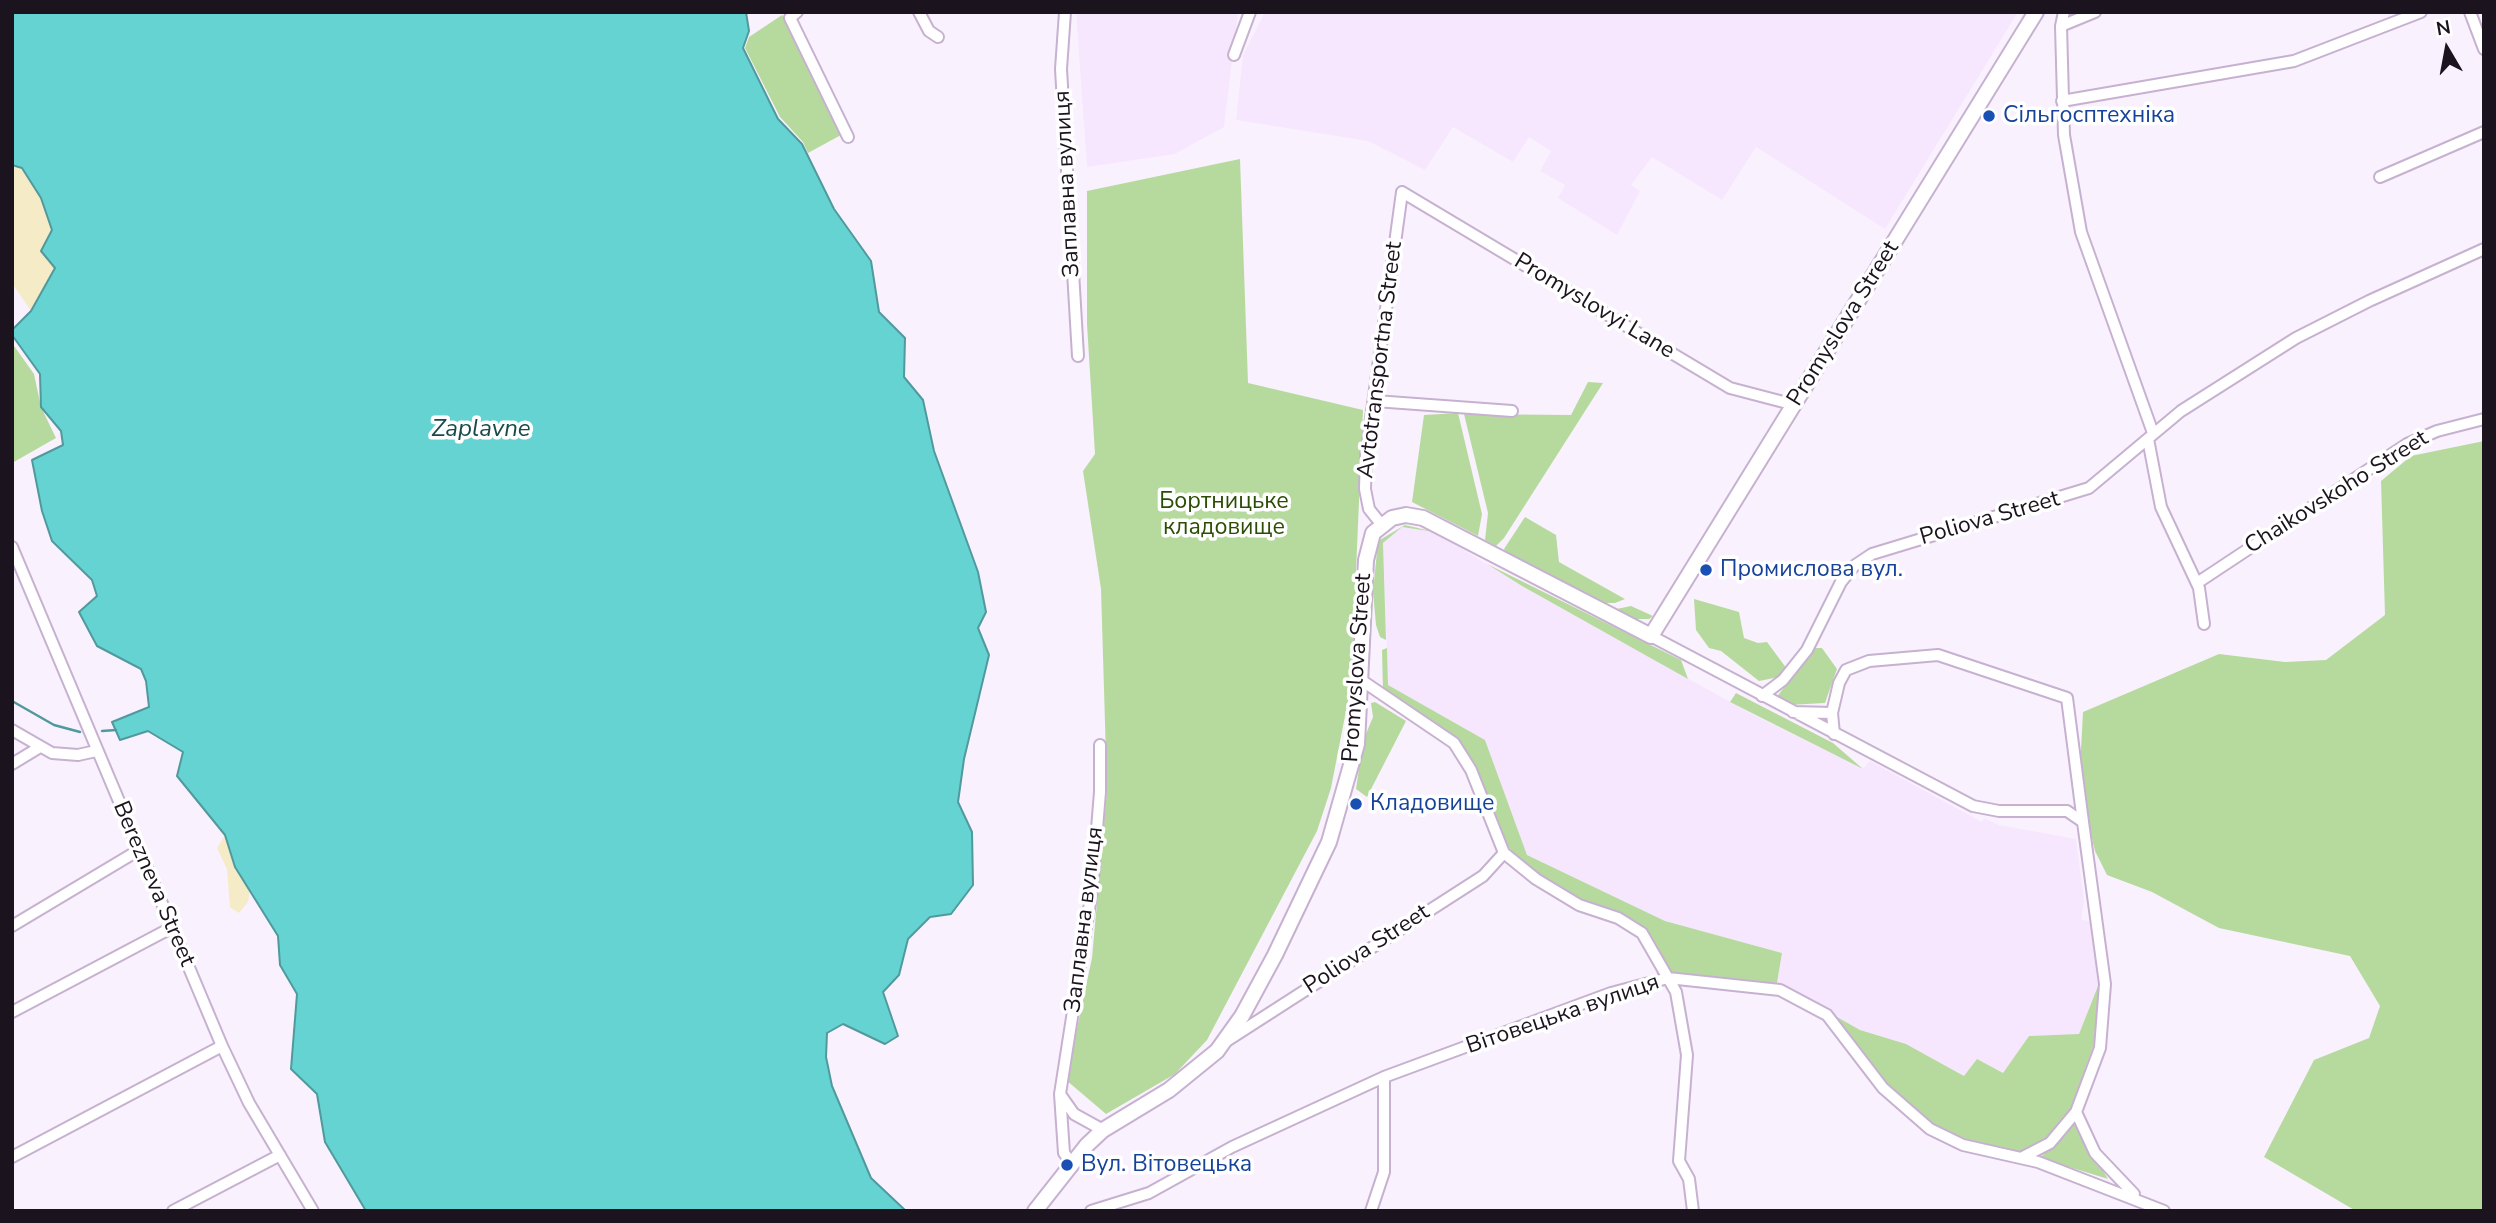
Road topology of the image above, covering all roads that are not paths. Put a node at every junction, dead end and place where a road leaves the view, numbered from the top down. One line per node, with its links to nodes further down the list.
1 (797, 12): 16 (street)
2 (919, 12): 11 (street)
3 (1065, 12): 20 (street, Заплавна вулиця)
4 (1250, 12): 13 (street)
5 (2036, 12): 22 (street, Promyslova Street)
6 (2064, 12): 10 (street)
7 (2095, 12): 10 (street)
8 (2421, 12): 14 (street)
9 (2470, 12): 12 (street)
10 (2061, 26): 14 (street)
11 (938, 37)
12 (2484, 49)
13 (1234, 55)
14 (2062, 101): 25 (street)
15 (2484, 132): 17 (street)
16 (848, 137)
17 (2381, 177)
18 (1402, 192): 21 (street, Avtotransportna Street); 22 (street, Promyslovyi Lane)
19 (2484, 249): 25 (street, Poliova Street)
20 (1078, 356)
21 (1375, 401): 23 (street); 26 (street, Avtotransportna Street)
22 (1794, 405): 30 (street, Promyslova Street)
23 (1511, 411)
24 (2484, 419): 28 (street, Chaikovskoho Street)
25 (2150, 436): 28 (street); 32 (street, Poliova Street)
26 (1381, 524): 30 (street); 31 (street, Promyslova Street)
27 (12, 547): 39 (street, Berezneva Street)
28 (2197, 583): 29 (street)
29 (2204, 624)
30 (1651, 636): 32 (street)
31 (1361, 680): 43 (street); 48 (street, Promyslova Street)
32 (1762, 696): 33 (street)
33 (1792, 712): 34 (street); 36 (street)
34 (1832, 713): 36 (street); 41 (street)
35 (12, 730): 38 (street)
36 (1834, 734): 41 (street)
37 (1100, 745): 51 (street, Заплавна вулиця)
38 (40, 747): 39 (street); 40 (street)
39 (96, 751): 42 (street, Berezneva Street)
40 (12, 764)
41 (2083, 822): 52 (street)
42 (139, 850): 44 (street); 45 (street, Berezneva Street)
43 (1504, 853): 46 (street); 48 (street, Poliova Street)
44 (12, 926)
45 (171, 928): 47 (street); 49 (street, Berezneva Street)
46 (1668, 978): 50 (street, Вітовецька вулиця); 56 (street, Вітовецька вулиця); 64 (street)
47 (12, 1012)
48 (1225, 1041): 53 (street, Promyslova Street)
49 (222, 1046): 54 (street, Berezneva Street); 55 (street)
50 (1384, 1077): 62 (street, Вітовецька вулиця); 63 (street)
51 (1060, 1094): 53 (street); 57 (street, Заплавна вулиця)
52 (2076, 1112): 56 (street); 58 (street)
53 (1103, 1130): 57 (street, Promyslova Street)
54 (280, 1155): 59 (street); 60 (street, Berezneva Street)
55 (12, 1157)
56 (2021, 1158): 58 (street, Вітовецька вулиця)
57 (1072, 1164): 61 (street, Promyslova Street)
58 (2138, 1198): 65 (street, Вітовецька вулиця)
59 (173, 1211)
60 (313, 1211)
61 (1035, 1211)
62 (1091, 1211)
63 (1371, 1211)
64 (1693, 1211)
65 (2164, 1211)

